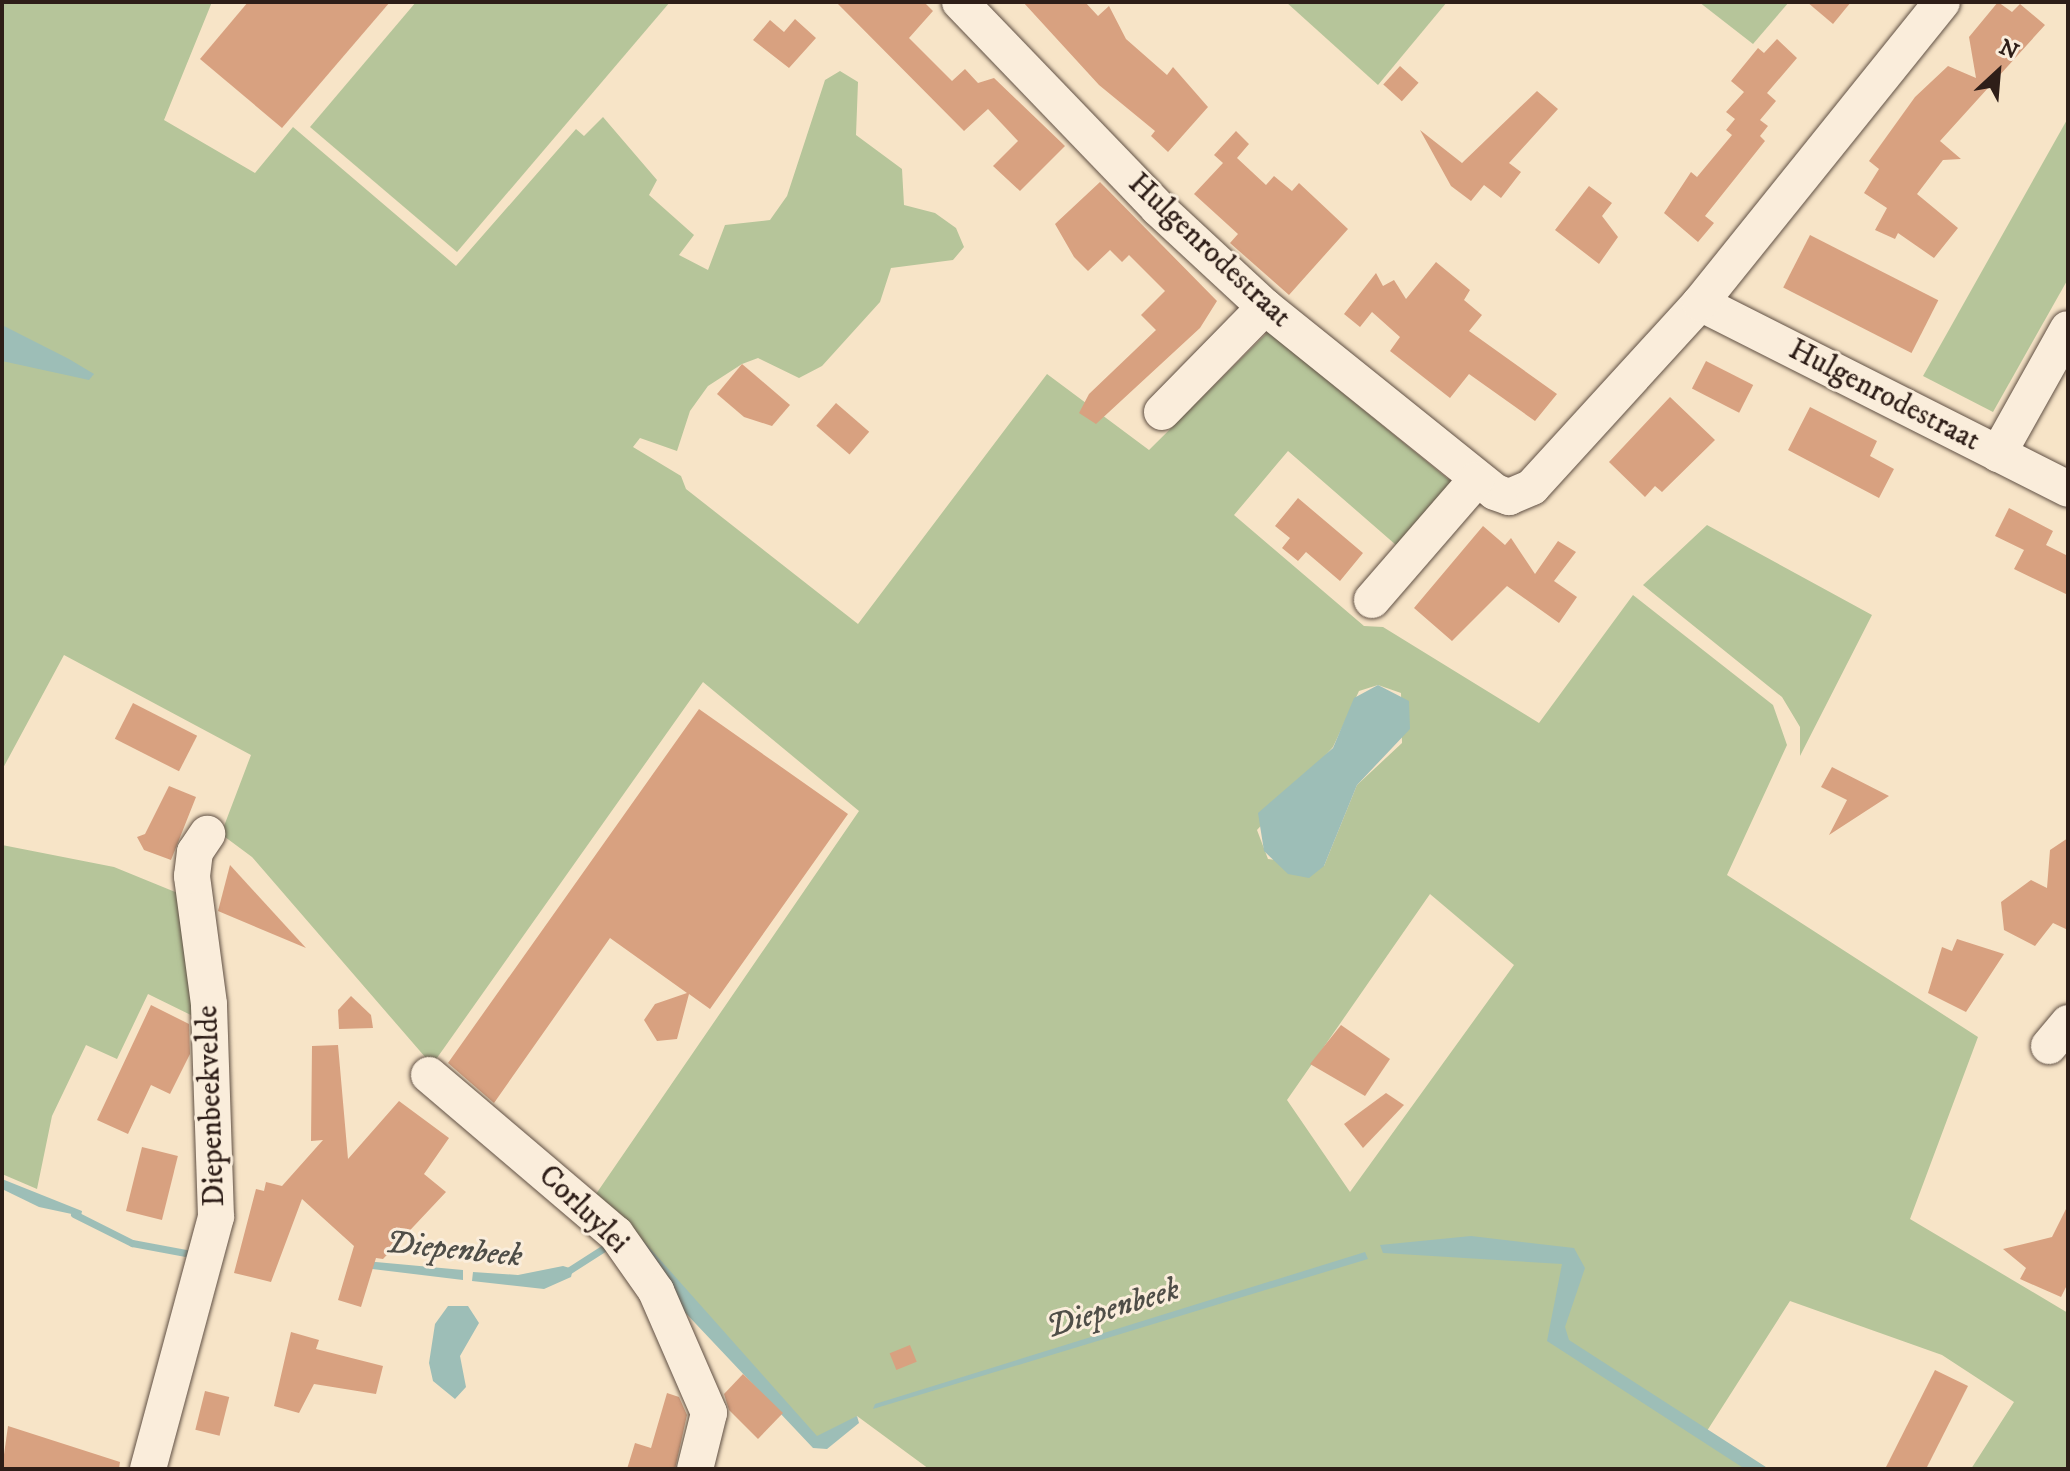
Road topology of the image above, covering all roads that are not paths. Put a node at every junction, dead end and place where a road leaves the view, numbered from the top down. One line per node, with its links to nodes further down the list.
1 (960, 2): 4 (street, Hulgenrodestraat)
2 (1942, 2): 3 (street, Hulgenrodestraat)
3 (1700, 303): 7 (street, Hulgenrodestraat); 8 (street, Hulgenrodestraat)
4 (1265, 307): 6 (street); 8 (street, Hulgenrodestraat)
5 (2068, 329): 7 (street)
6 (1162, 412)
7 (1998, 454): 9 (street, Hulgenrodestraat)
8 (1476, 480): 10 (street)
9 (2068, 489)
10 (1372, 600)
11 (207, 834): 13 (street, Diepenbeekvelde)
12 (429, 1075): 14 (street, Corluylei)
13 (148, 1469)
14 (695, 1469)

